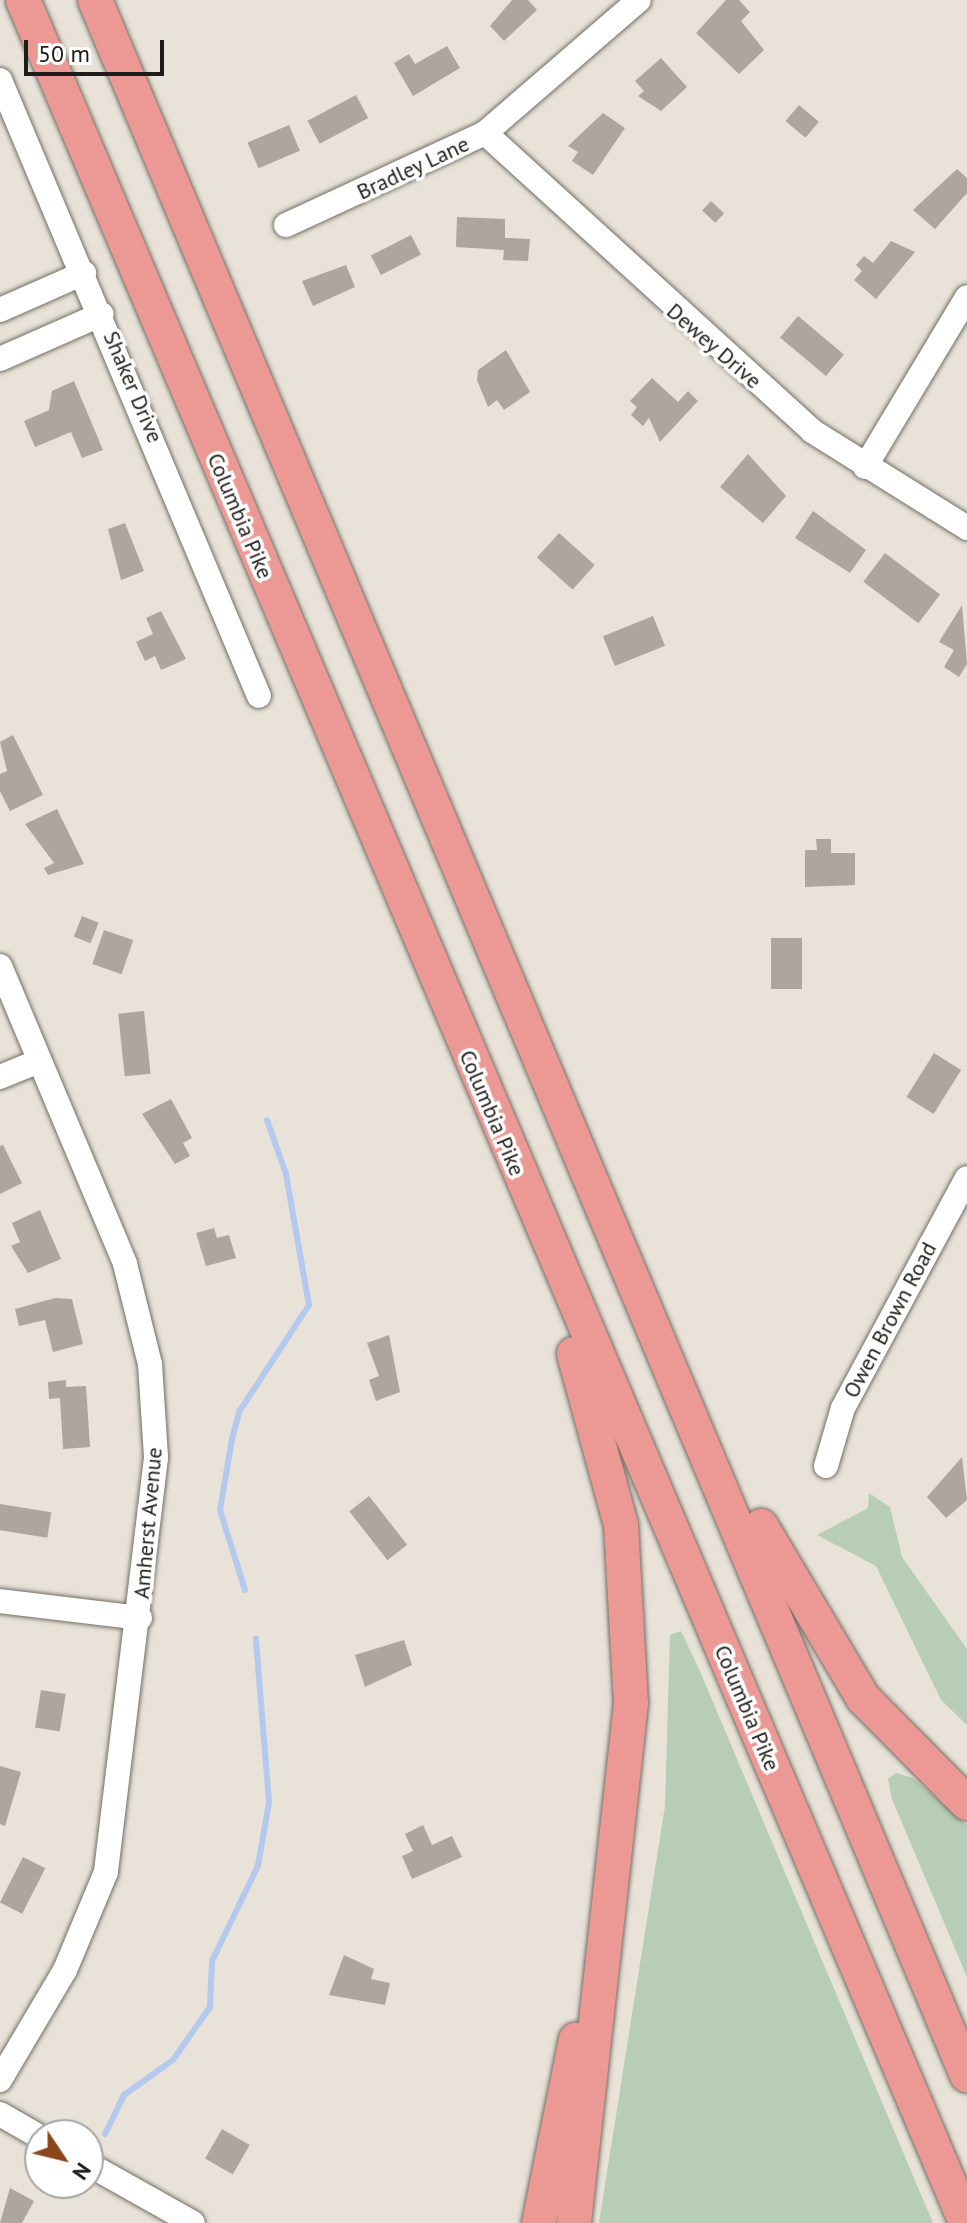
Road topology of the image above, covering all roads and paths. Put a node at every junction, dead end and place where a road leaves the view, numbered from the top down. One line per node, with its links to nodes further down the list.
1 (23, 0): 16 (highway, Columbia Pike)
2 (95, 0): 20 (highway)
3 (639, 0): 5 (street, Bradley Lane)
4 (0, 80): 7 (street, Shaker Drive)
5 (485, 133): 6 (street, Bradley Lane); 12 (street, Dewey Drive)
6 (286, 225)
7 (84, 273): 9 (street); 10 (street, Shaker Drive)
8 (967, 297): 12 (street)
9 (0, 310)
10 (102, 314): 11 (street); 14 (street, Shaker Drive)
11 (0, 359)
12 (865, 467): 13 (street, Dewey Drive)
13 (967, 528)
14 (259, 696)
15 (0, 966): 17 (street, Amherst Avenue)
16 (438, 986): 24 (highway); 34 (highway, Columbia Pike)
17 (39, 1061): 18 (street); 23 (street, Amherst Avenue)
18 (0, 1077)
19 (967, 1178): 21 (street, Owen Brown Road)
20 (643, 1302): 25 (highway); 26 (highway)
21 (826, 1466)
22 (0, 1601): 23 (street)
23 (140, 1618): 27 (street, Amherst Avenue)
24 (626, 1793): 32 (highway); 33 (highway)
25 (967, 1803)
26 (967, 2075)
27 (0, 2080)
28 (0, 2114): 29 (street)
29 (24, 2128)
30 (104, 2173): 31 (street)
31 (193, 2223)
32 (539, 2223)
33 (574, 2223)
34 (966, 2223)

